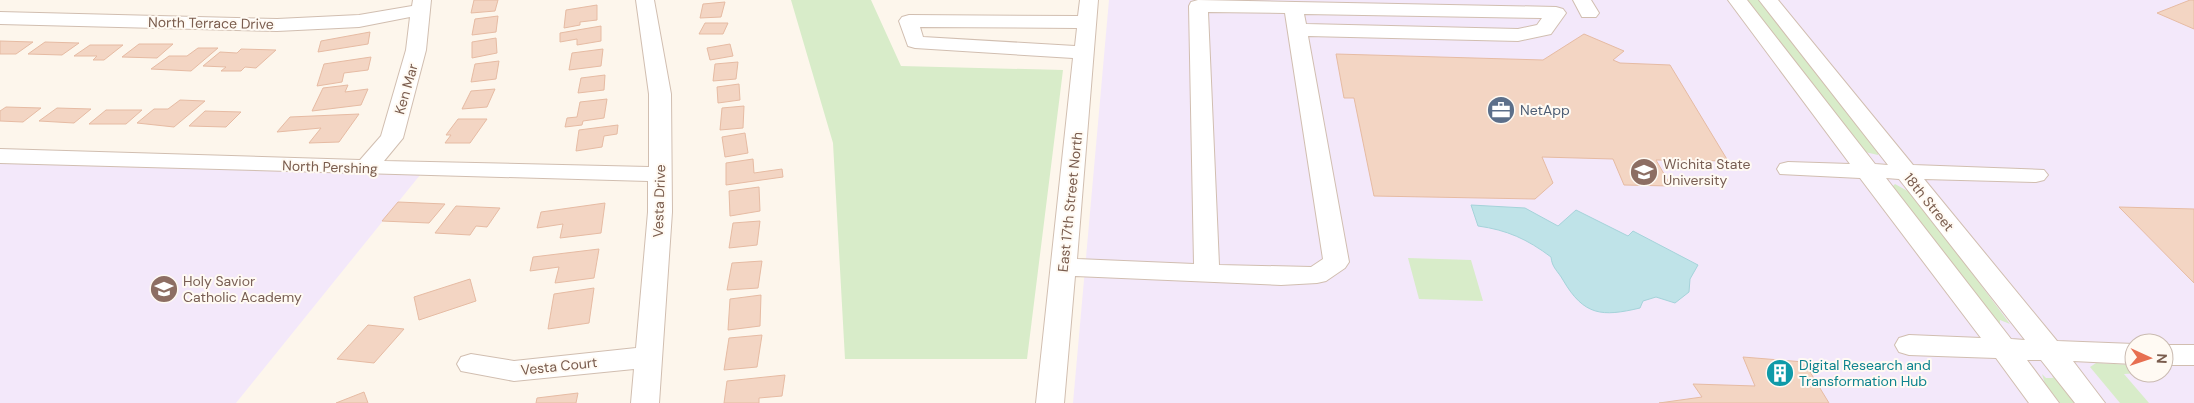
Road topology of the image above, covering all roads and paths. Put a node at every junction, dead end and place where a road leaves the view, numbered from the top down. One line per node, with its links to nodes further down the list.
1 (645, 0): 15 (street, Vesta Drive)
2 (1737, 0): 13 (street, 18th Street)
3 (1768, 0): 14 (street, 18th Street)
4 (421, 5): 7 (street, North Terrace Drive); 11 (street, Ken Mar)
5 (1294, 8): 8 (street); 8 (street); 18 (street)
6 (1088, 11): 9 (street, East 17th Street North); 9 (street)
7 (0, 18)
8 (1298, 30): 18 (street)
9 (1084, 53): 17 (street, East 17th Street North)
10 (0, 156): 11 (street, North Pershing)
11 (366, 168): 15 (street, North Pershing)
12 (1788, 169): 13 (street)
13 (1870, 172): 14 (street); 20 (street, 18th Street)
14 (1905, 173): 16 (street); 21 (street, 18th Street)
15 (660, 174): 25 (street, Vesta Drive)
16 (2036, 174)
17 (1063, 267): 18 (street); 28 (street, East 17th Street North)
18 (1207, 273)
19 (1909, 345): 20 (street)
20 (2003, 347): 21 (street); 29 (street, 18th Street)
21 (2048, 350): 22 (street); 30 (street, 18th Street)
22 (2124, 354)
23 (2174, 355): 24 (street)
24 (2194, 356)
25 (649, 357): 26 (street, Vesta Court); 27 (street, Vesta Drive)
26 (471, 364)
27 (645, 403)
28 (1050, 403)
29 (2045, 403)
30 (2091, 403)

